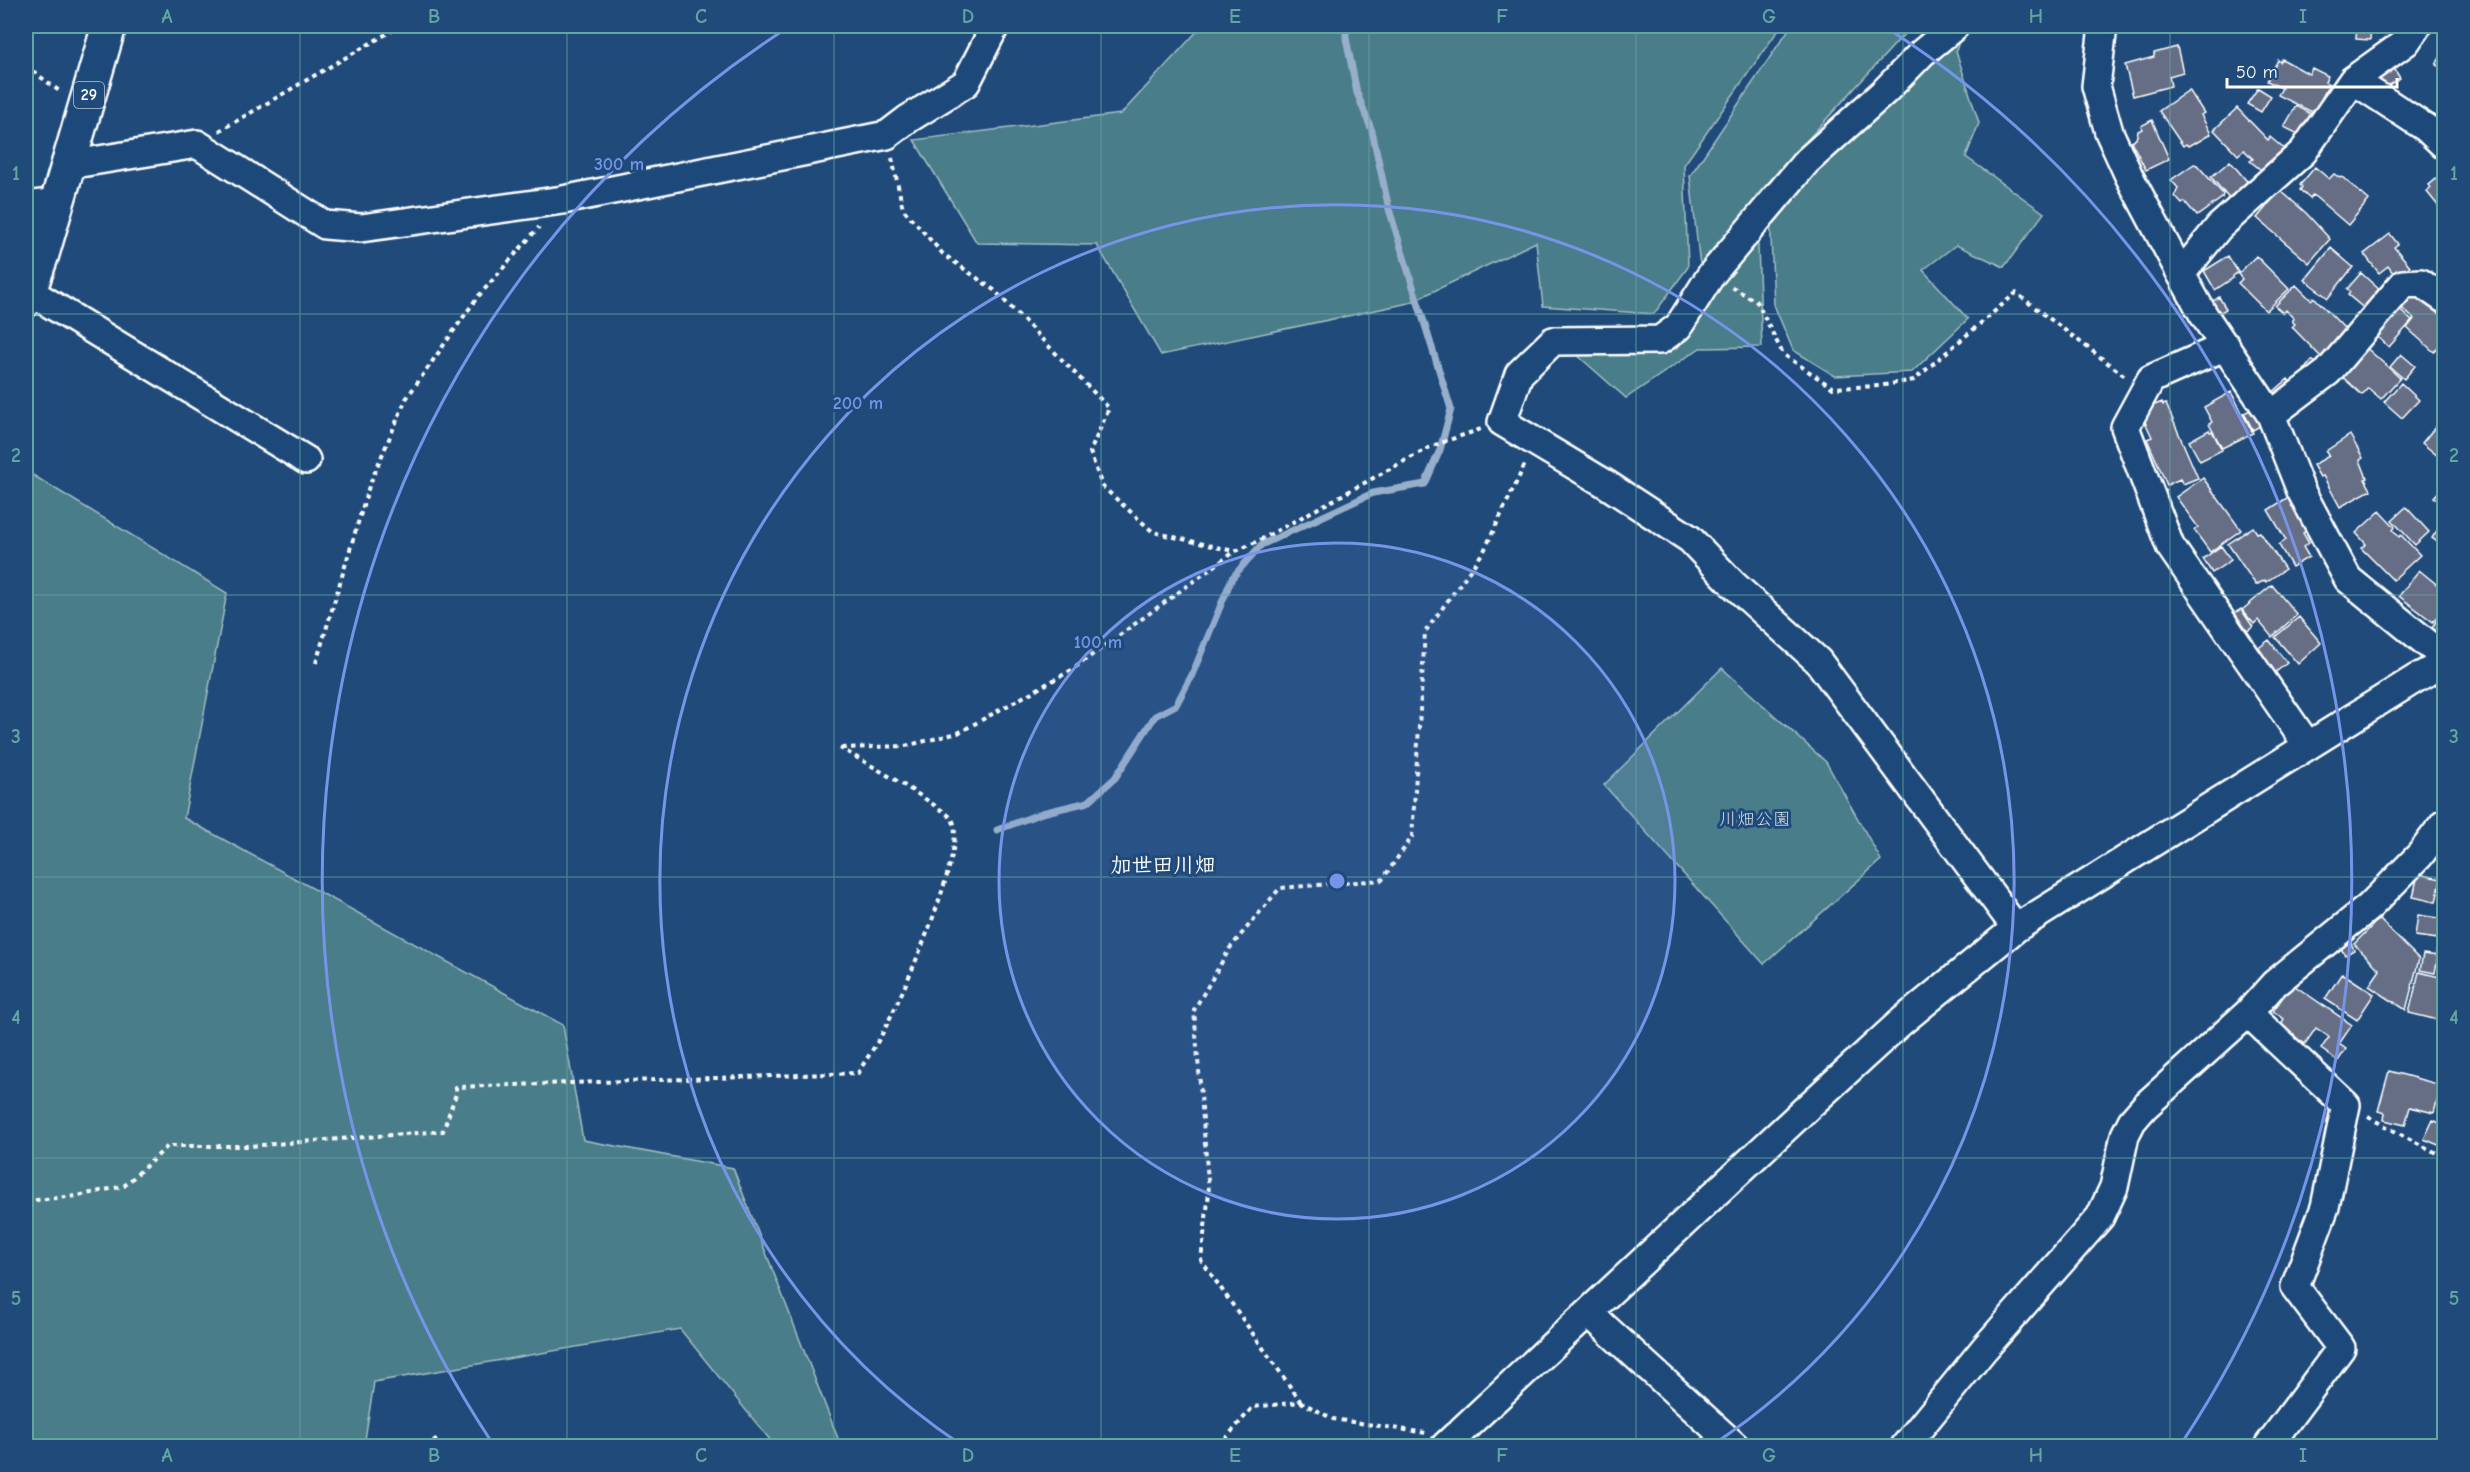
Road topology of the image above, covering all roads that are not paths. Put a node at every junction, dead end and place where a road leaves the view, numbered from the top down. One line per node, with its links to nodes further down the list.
1 (109, 26): 8 (main road, 29)
2 (995, 26): 8 (street)
3 (1955, 26): 21 (street)
4 (2103, 26): 11 (street)
5 (2417, 26): 6 (street)
6 (2353, 80): 7 (street); 11 (street)
7 (2445, 145)
8 (68, 165): 9 (main road, 29)
9 (58, 202): 10 (street); 12 (main road, 29)
10 (26, 206)
11 (2181, 274): 14 (street)
12 (27, 295): 16 (street)
13 (2445, 299): 15 (street)
14 (2226, 346): 15 (street); 19 (street)
15 (2271, 415): 17 (street)
16 (306, 460)
17 (2445, 657)
18 (2445, 663): 19 (street)
19 (2308, 746): 21 (street)
20 (2445, 823): 22 (street)
21 (2016, 928): 23 (street)
22 (2248, 1012): 26 (street); 27 (street)
23 (1589, 1313): 24 (street); 25 (street)
24 (1449, 1442)
25 (1735, 1446)
26 (1905, 1446)
27 (2268, 1446)

